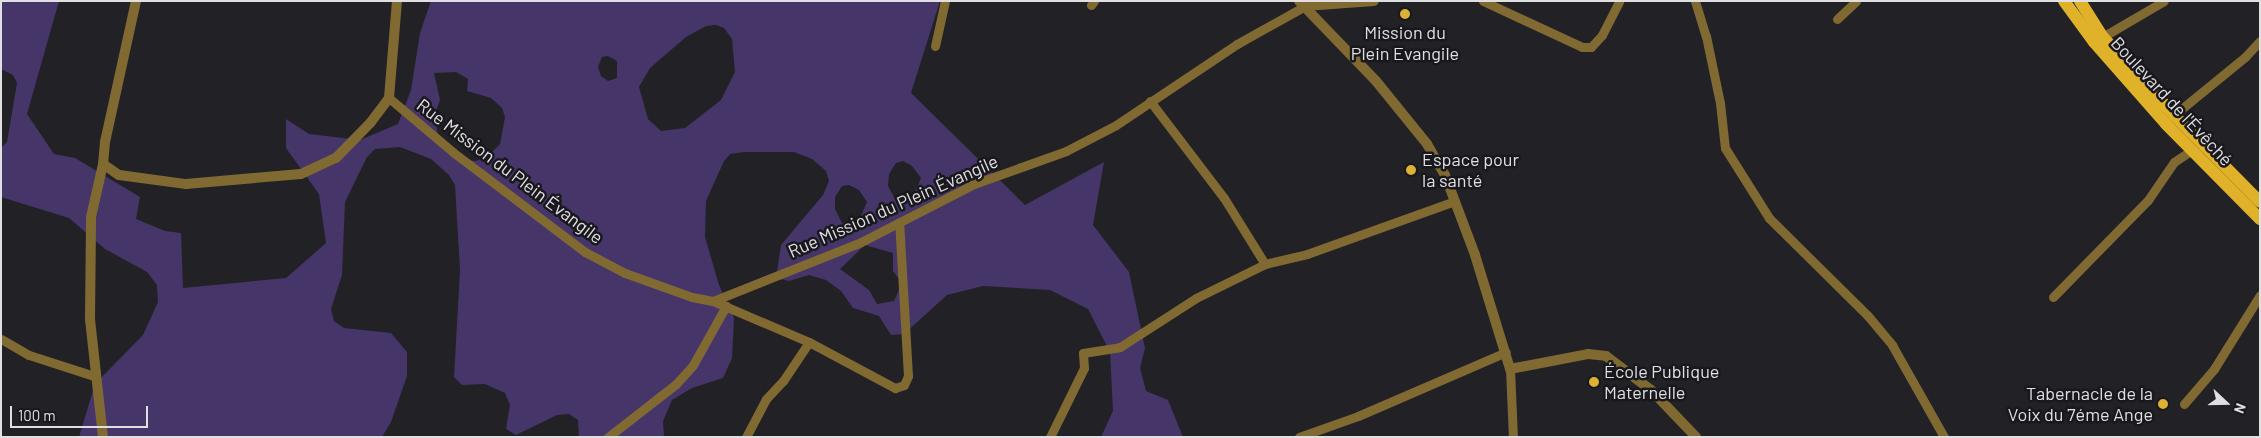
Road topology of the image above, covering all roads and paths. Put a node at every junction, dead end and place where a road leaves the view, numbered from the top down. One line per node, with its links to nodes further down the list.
1 (136, 1): 21 (street)
2 (397, 1): 17 (street)
3 (945, 1): 16 (street)
4 (1374, 1): 12 (street, Rue Mission du Plein Évangile)
5 (1483, 1): 6 (street)
6 (1619, 1)
7 (1695, 1): 44 (street)
8 (1856, 1): 13 (street)
9 (2064, 1): 14 (main road, Boulevard de l'Évêché)
10 (2080, 1): 14 (main road, Boulevard de l'Évêché)
11 (2164, 1): 14 (street)
12 (1302, 4): 18 (street, Rue Mission du Plein Évangile); 23 (street)
13 (1837, 19)
14 (2098, 39): 19 (main road, Boulevard de l'Évêché); 20 (main road, Boulevard de l'Évêché)
15 (2260, 41): 19 (street)
16 (935, 46)
17 (389, 98): 21 (street); 29 (street, Rue Mission du Plein Évangile)
18 (1150, 101): 25 (street, Rue Mission du Plein Évangile); 26 (street)
19 (2174, 115): 22 (main road, Boulevard de l'Évêché)
20 (2192, 150): 24 (main road, Boulevard de l'Évêché); 28 (street)
21 (103, 164): 35 (street)
22 (2258, 197)
23 (1455, 201): 26 (street); 33 (street)
24 (2260, 220)
25 (899, 222): 29 (street, Rue Mission du Plein Évangile); 32 (street)
26 (1265, 264): 40 (street)
27 (2260, 295): 36 (street)
28 (2054, 297)
29 (713, 301): 30 (street)
30 (726, 306): 32 (street); 38 (street)
31 (1, 339): 35 (street)
32 (809, 342): 39 (street)
33 (1506, 352): 34 (street); 41 (street)
34 (1510, 369): 42 (street); 43 (street)
35 (94, 376): 37 (street)
36 (2184, 404)
37 (103, 437)
38 (608, 437)
39 (746, 437)
40 (1050, 437)
41 (1299, 437)
42 (1513, 437)
43 (1696, 437)
44 (1944, 437)

